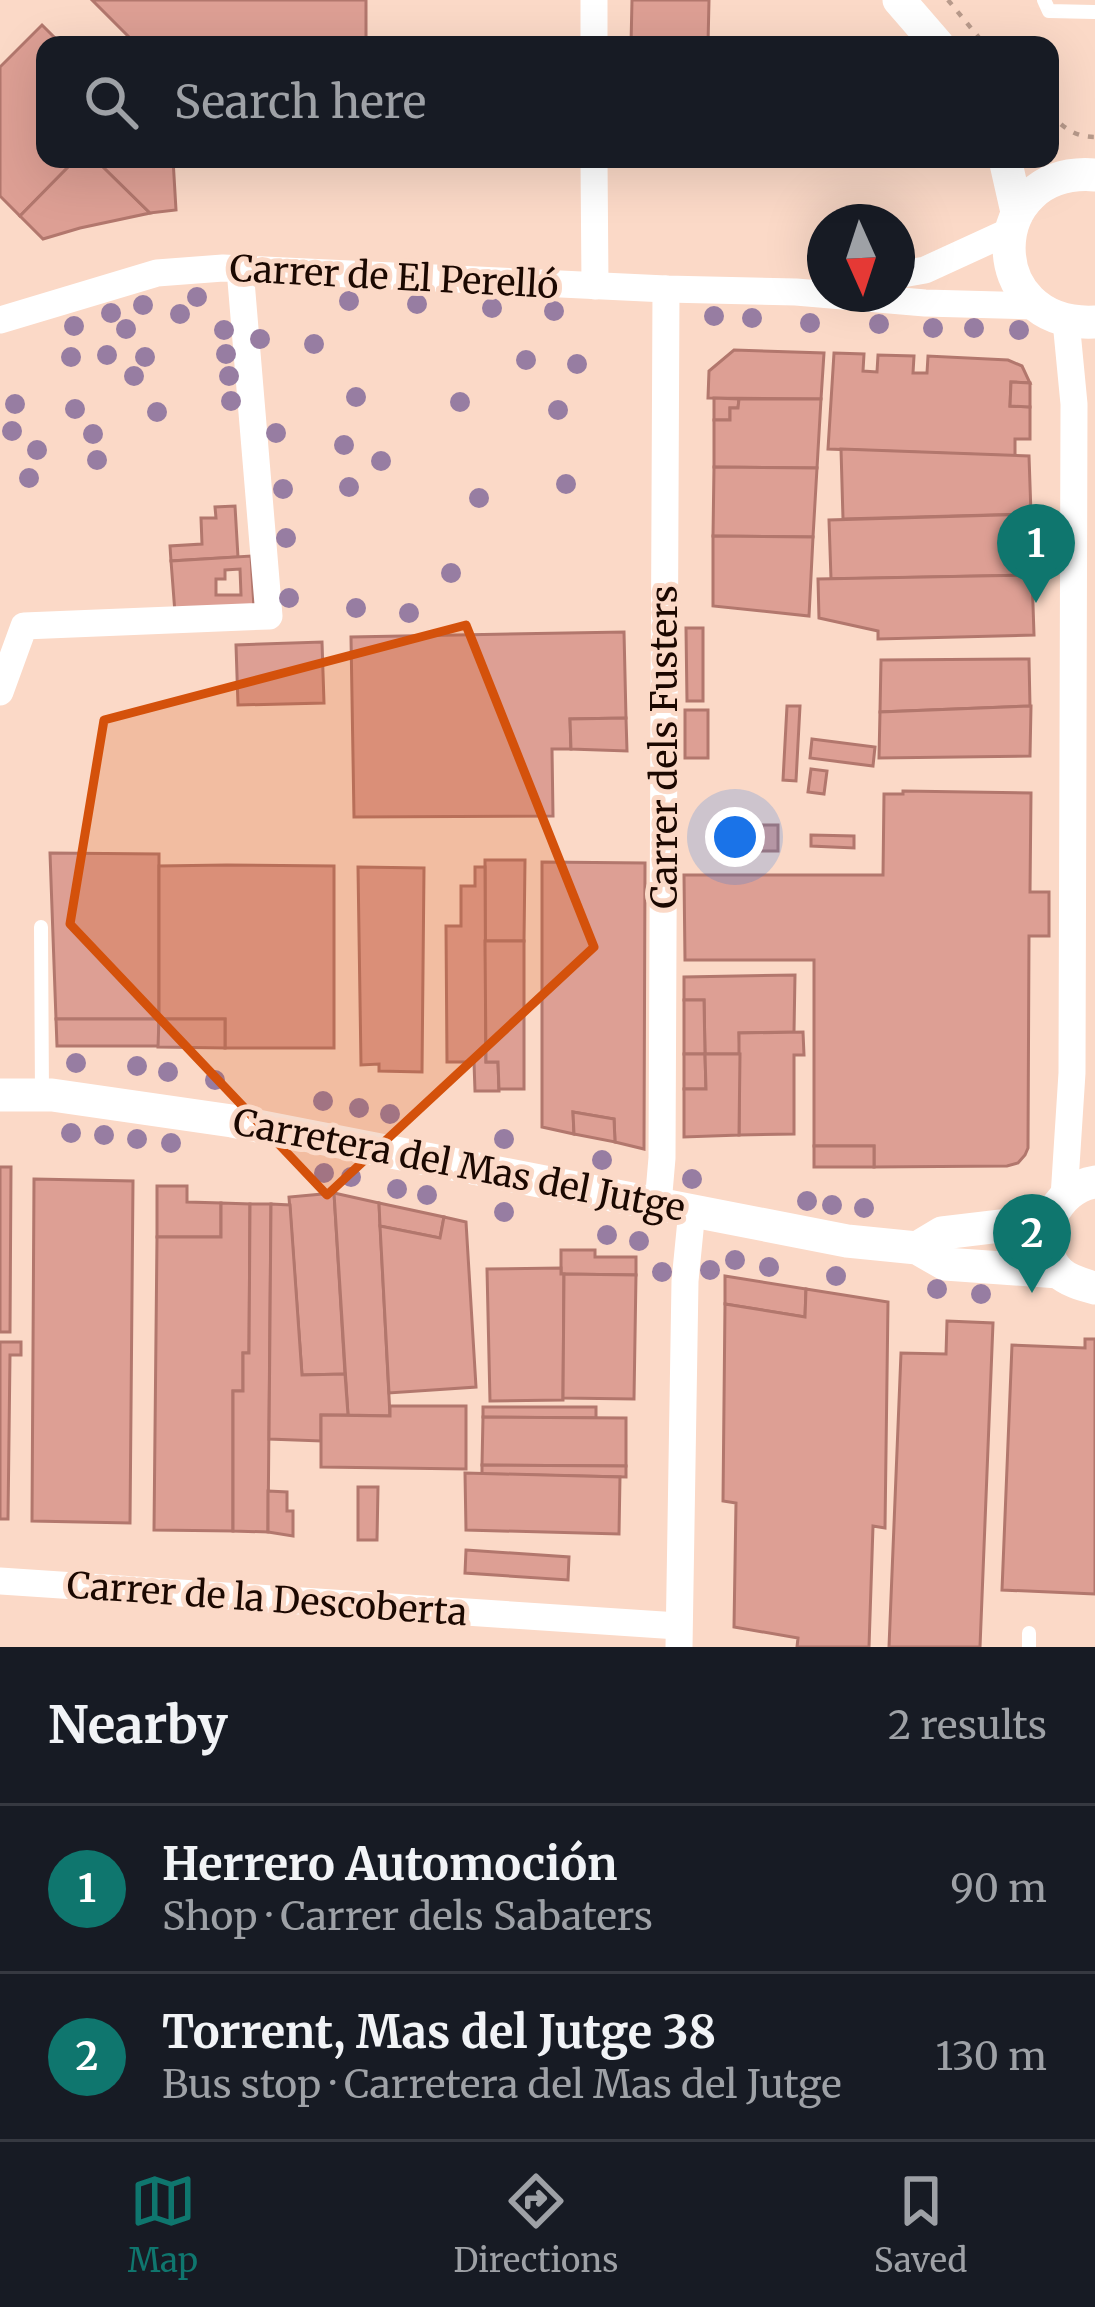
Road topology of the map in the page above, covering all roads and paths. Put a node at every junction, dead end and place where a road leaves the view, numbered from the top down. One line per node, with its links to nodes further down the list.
1 (594, 0): 7 (street)
2 (899, 0): 8 (street)
3 (948, 0): 9 (path)
4 (1044, 0): 6 (lane)
5 (1094, 0): 6 (lane)
6 (1095, 12)
7 (594, 36)
8 (930, 36)
9 (978, 36)
10 (1059, 123): 11 (path)
11 (1095, 137)
12 (1059, 158): 15 (street)
13 (594, 168): 19 (street)
14 (1006, 168): 16 (street)
15 (1086, 174): 16 (street)
16 (1013, 221): 18 (street); 23 (street)
17 (240, 269): 19 (street, Carrer de El Perelló); 24 (street, Carrer de El Perelló); 26 (street)
18 (915, 272)
19 (595, 286): 20 (street, Carrer de El Perelló)
20 (666, 289): 22 (street, Carrer de El Perelló); 31 (street, Carrer dels Fusters)
21 (807, 290): 22 (street, Carrer de El Perelló)
22 (796, 292): 23 (street, Carrer de El Perelló)
23 (1035, 305): 25 (street)
24 (0, 320)
25 (1081, 321): 32 (street)
26 (0, 692)
27 (41, 927): 29 (lane)
28 (0, 1095): 29 (street, Carretera del Mas del Jutge)
29 (42, 1095): 31 (street, Carretera del Mas del Jutge)
30 (1095, 1182): 32 (street, Carretera del Mas del Jutge)
31 (658, 1204): 33 (street, Carretera del Mas del Jutge)
32 (1057, 1209): 34 (street, Carretera del Mas del Jutge); 35 (street)
33 (692, 1210): 34 (street, Carretera del Mas del Jutge); 38 (street)
34 (917, 1248): 35 (street, Carretera del Mas del Jutge)
35 (1059, 1272): 36 (street, Carretera del Mas del Jutge)
36 (1095, 1288)
37 (0, 1581): 38 (street, Carrer de la Descoberta)
38 (678, 1637)

